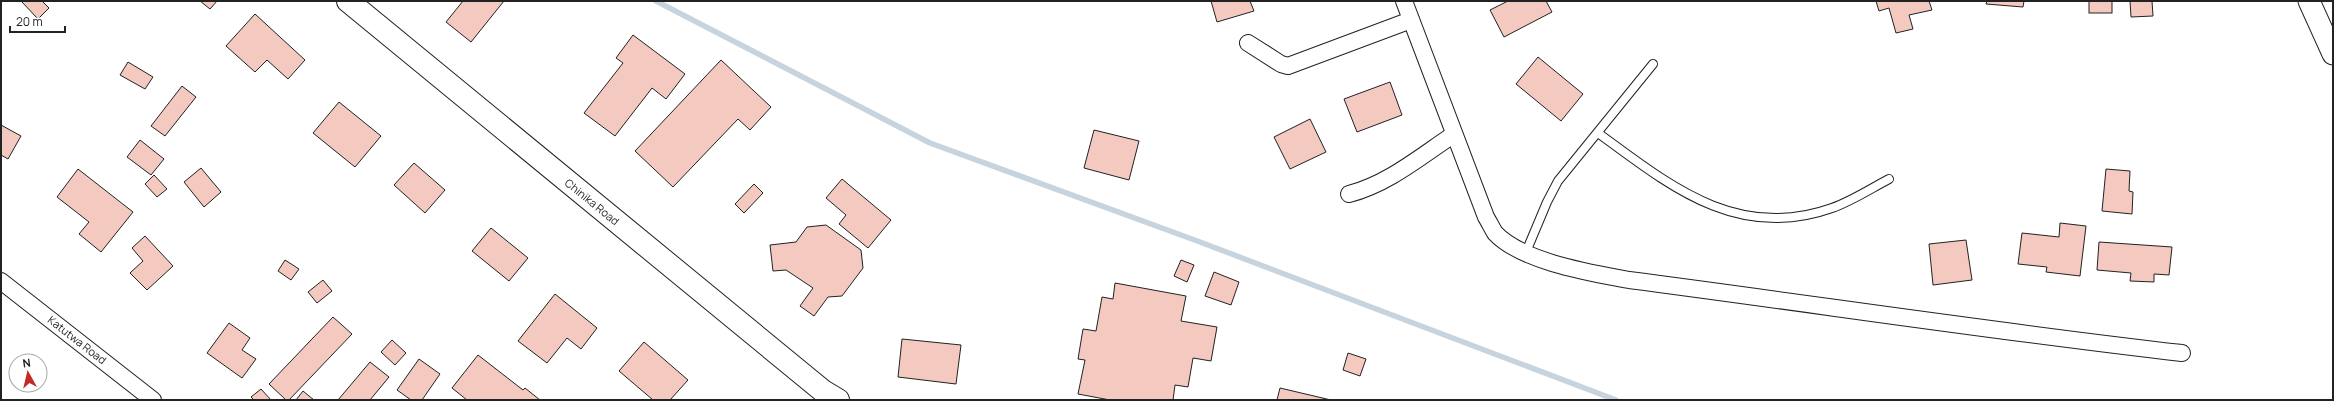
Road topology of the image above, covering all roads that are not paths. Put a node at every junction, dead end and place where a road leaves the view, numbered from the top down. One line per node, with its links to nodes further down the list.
1 (348, 1): 16 (main road, Chinika Road)
2 (1404, 1): 4 (street)
3 (2309, 1): 6 (street)
4 (1411, 20): 5 (street); 9 (street)
5 (1248, 43)
6 (2333, 54)
7 (1653, 64): 8 (lane)
8 (1598, 133): 10 (lane); 12 (lane)
9 (1453, 135): 11 (street); 12 (street)
10 (1889, 178)
11 (1349, 194)
12 (1526, 252): 14 (street)
13 (1, 281): 15 (street, Katutwa Road)
14 (2182, 353)
15 (144, 397)
16 (838, 400)

